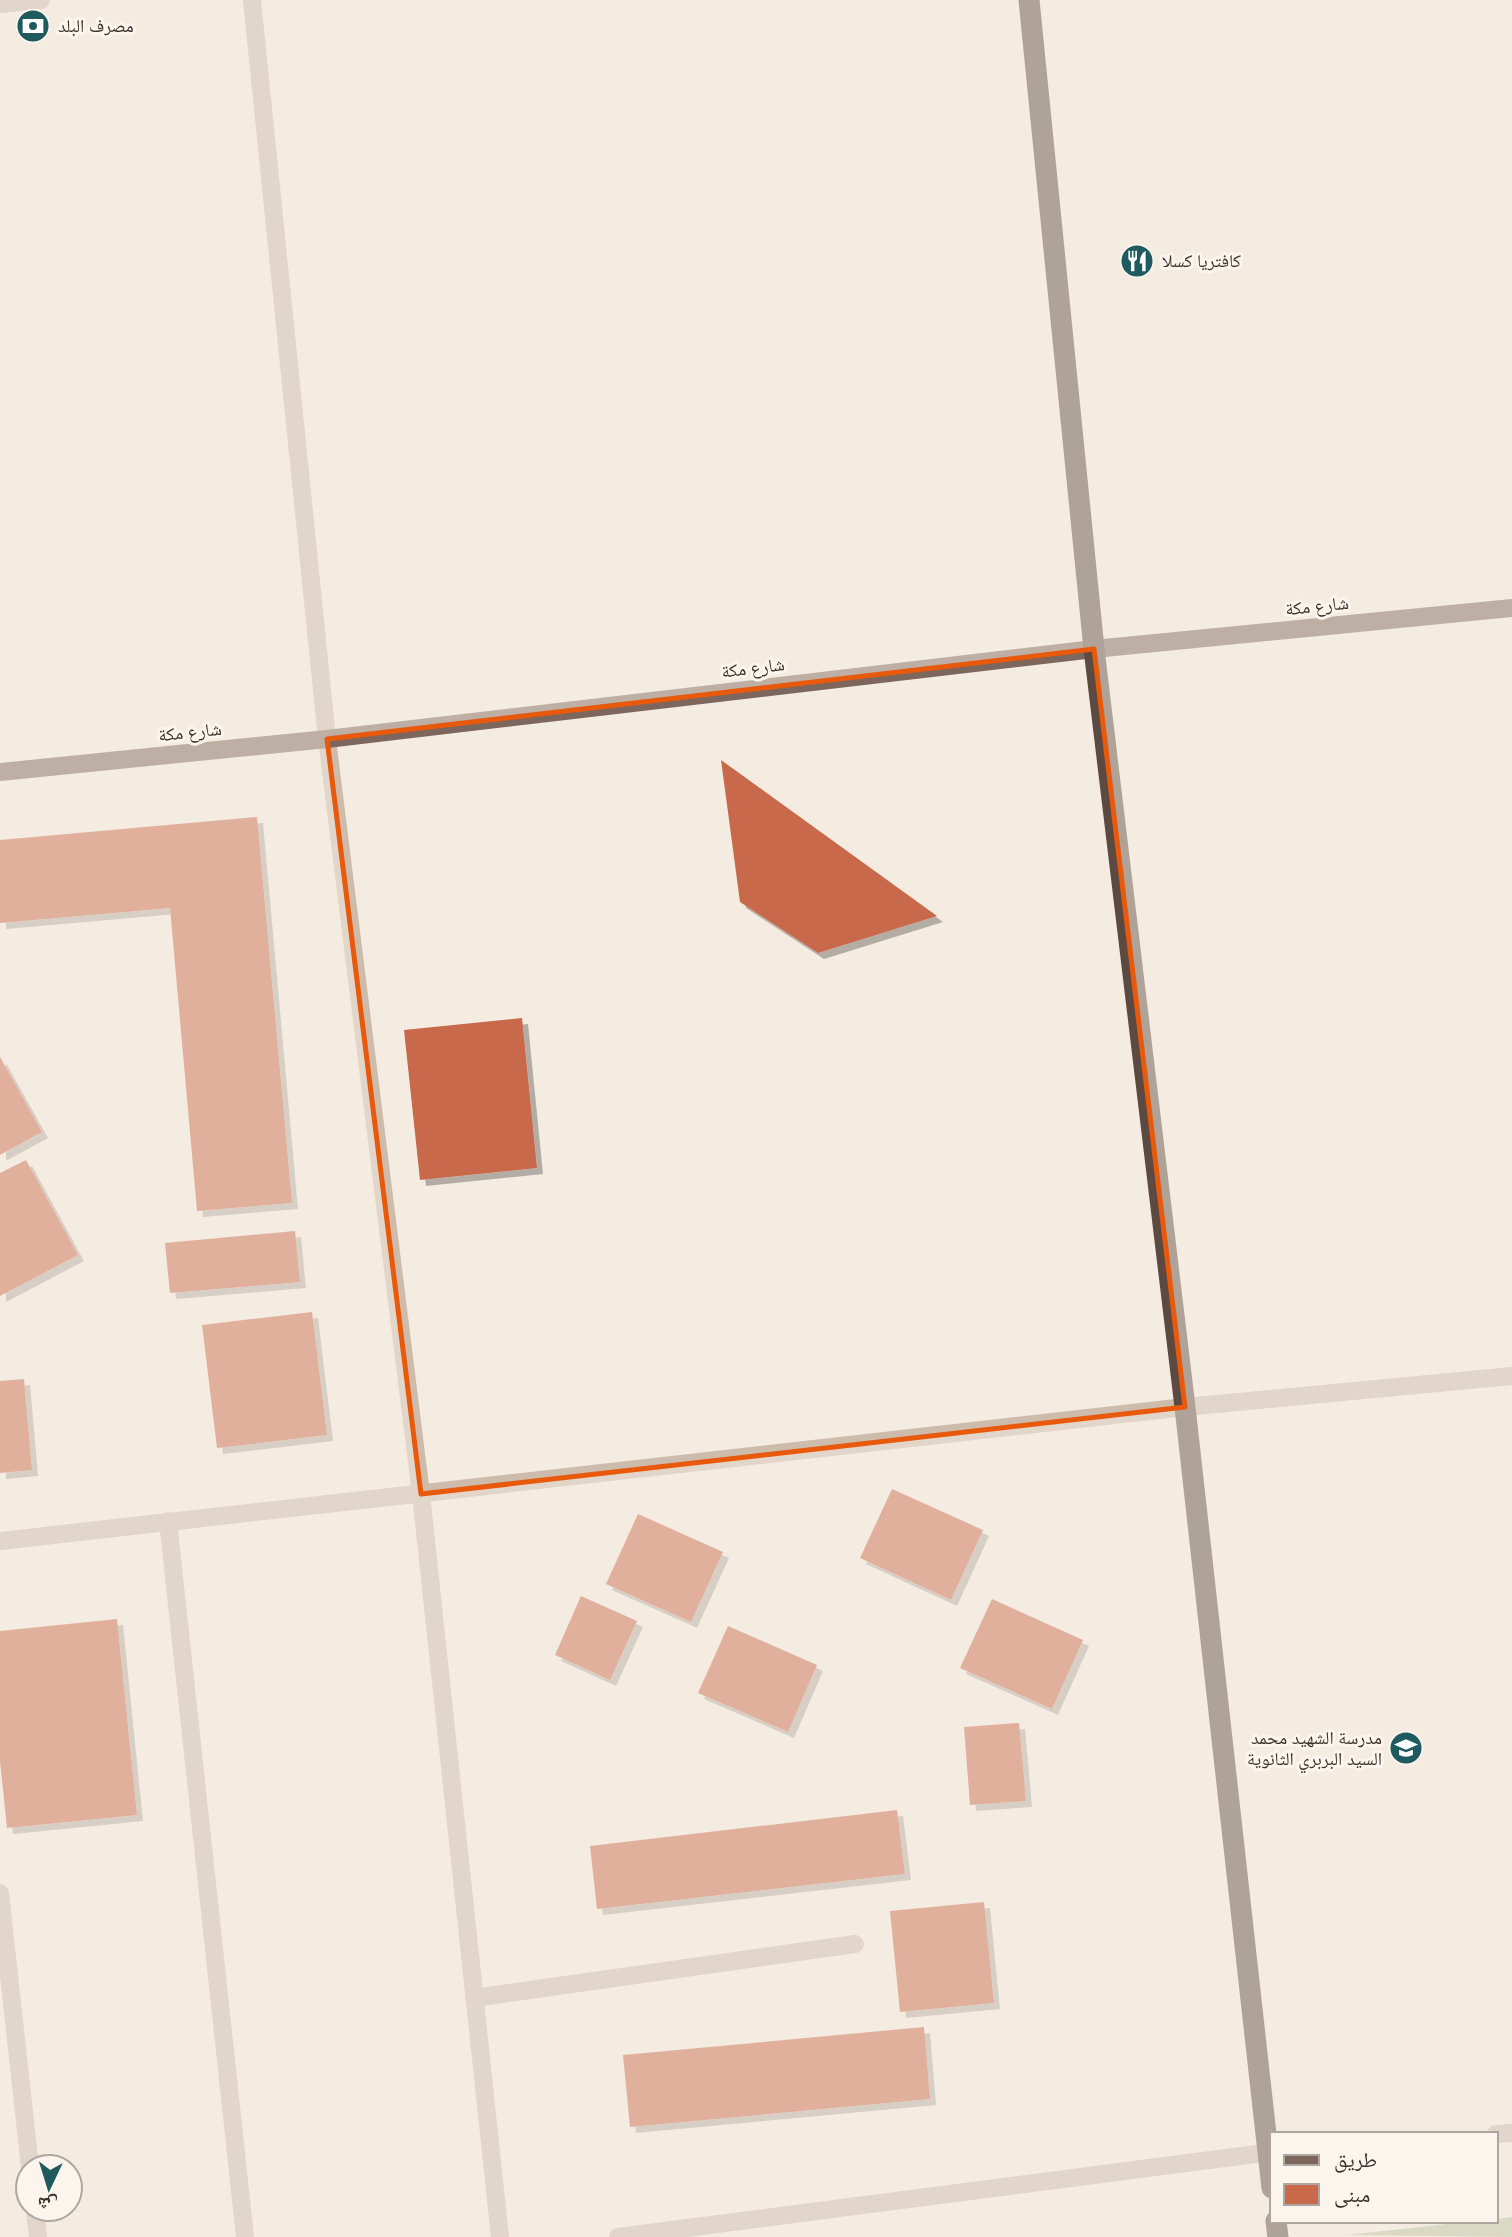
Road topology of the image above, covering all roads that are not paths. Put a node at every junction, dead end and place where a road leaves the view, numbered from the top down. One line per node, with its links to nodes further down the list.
1 (41, 0): 4 (street)
2 (252, 0): 7 (street)
3 (1029, 0): 6 (highway)
4 (0, 4)
5 (1512, 608): 6 (main road, شارع مكة)
6 (1094, 649): 7 (main road, شارع مكة); 10 (highway)
7 (327, 739): 8 (main road, شارع مكة); 11 (street)
8 (0, 772)
9 (1512, 1376): 10 (street)
10 (1185, 1407): 11 (street); 17 (highway)
11 (421, 1494): 12 (street); 16 (street)
12 (168, 1521): 13 (street); 19 (street)
13 (0, 1541)
14 (0, 1893): 18 (street)
15 (855, 1944): 16 (street)
16 (474, 1997): 20 (street)
17 (1270, 2152): 21 (street)
18 (28, 2153)
19 (245, 2237)
20 (500, 2237)
21 (618, 2237)

